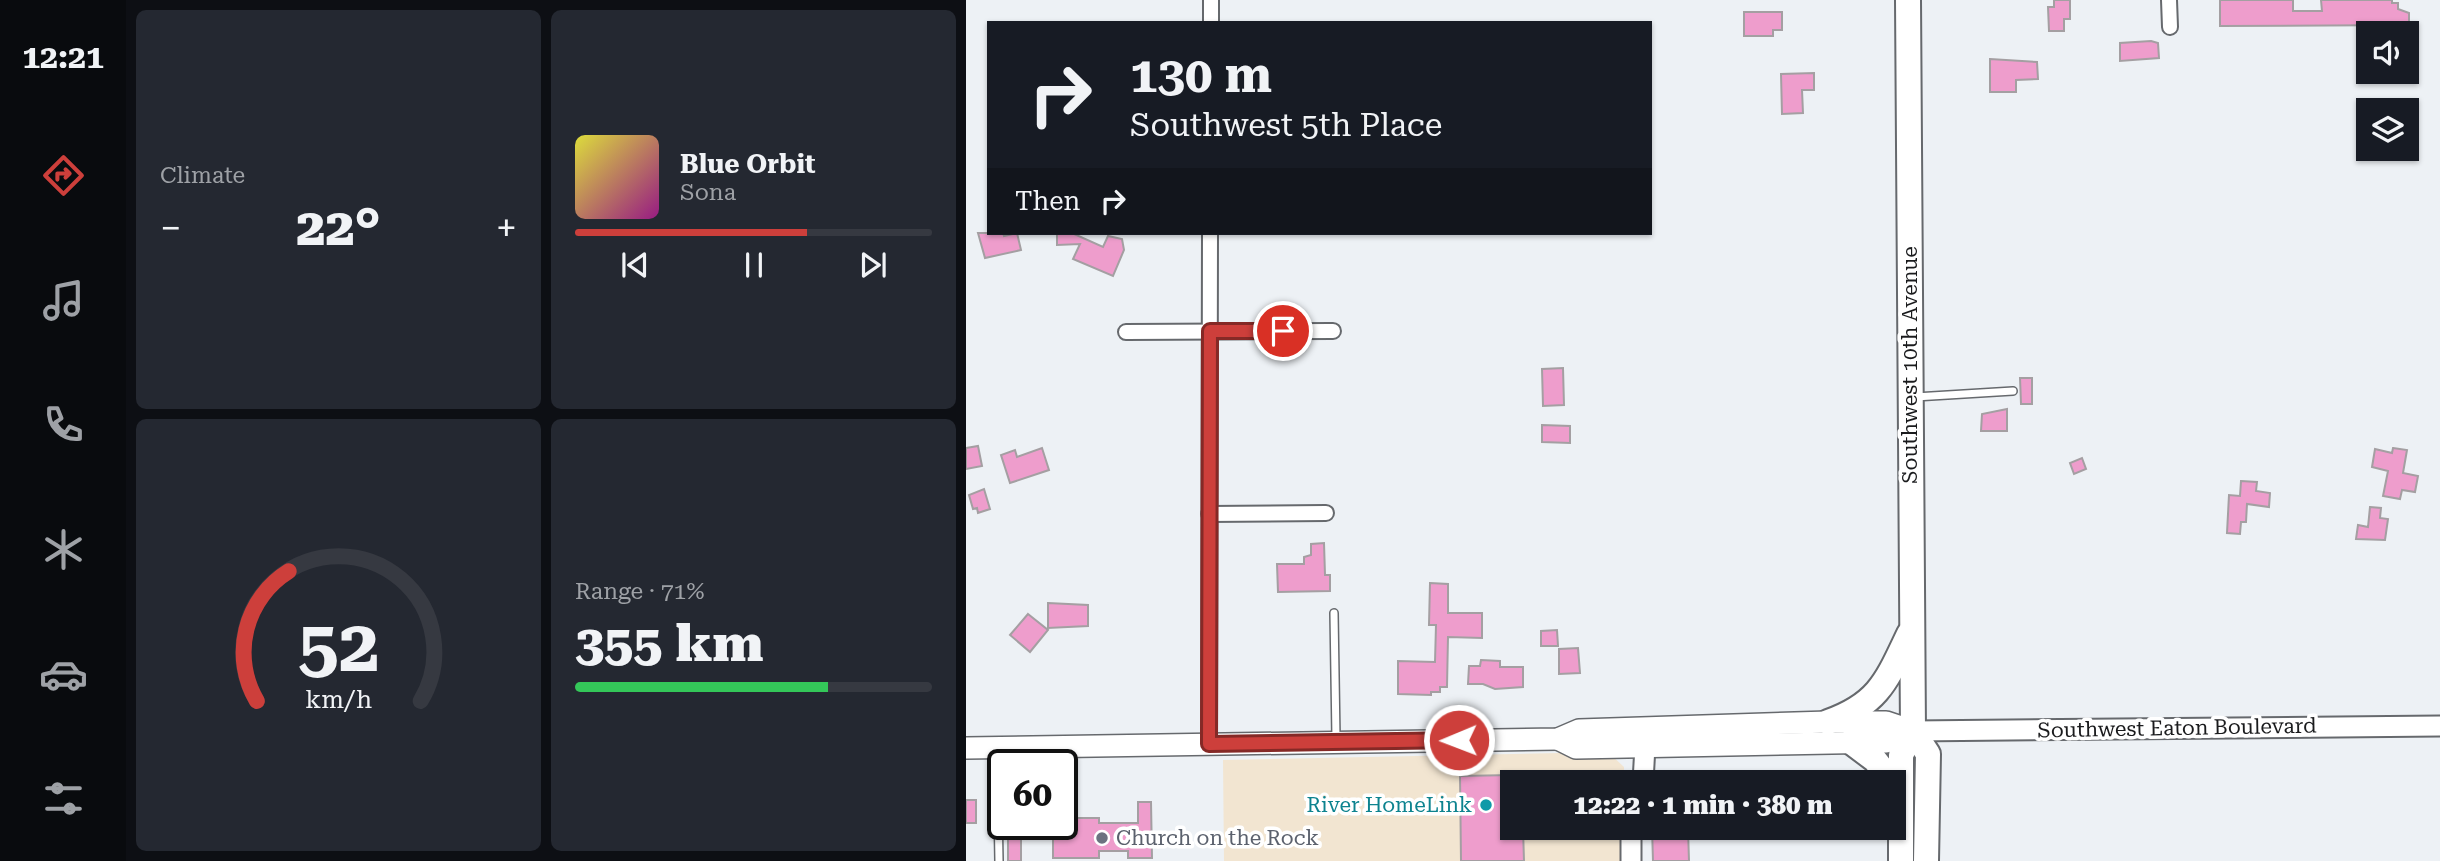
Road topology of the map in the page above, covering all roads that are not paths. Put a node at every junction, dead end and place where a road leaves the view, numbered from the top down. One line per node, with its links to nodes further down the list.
1 (1212, 0): 4 (street)
2 (1908, 0): 11 (highway, Southwest 10th Avenue)
3 (2169, 0): 5 (street)
4 (1211, 21)
5 (2170, 27)
6 (1210, 235): 7 (street)
7 (1210, 331): 8 (street); 9 (street); 13 (street)
8 (1333, 331)
9 (1126, 332)
10 (2013, 391): 11 (lane)
11 (1911, 397): 15 (highway, Southwest 10th Avenue)
12 (1326, 513): 13 (street)
13 (1209, 514): 23 (street)
14 (1334, 613): 22 (lane)
15 (1912, 627): 16 (highway); 19 (highway, Southwest 10th Avenue)
16 (1828, 722): 18 (main road, Southwest Eaton Boulevard); 19 (main road, Southwest Eaton Boulevard)
17 (2440, 726): 19 (main road, Southwest Eaton Boulevard)
18 (1696, 727): 20 (main road, Southwest Eaton Boulevard); 24 (main road)
19 (1913, 730): 21 (main road, Southwest Eaton Boulevard); 31 (highway, Southwest 10th Avenue); 40 (highway, Southwest 10th Avenue)
20 (1558, 739): 22 (main road, Southwest Eaton Boulevard); 24 (main road, Southwest Eaton Boulevard)
21 (1851, 742): 24 (main road, Southwest Eaton Boulevard); 30 (highway)
22 (1336, 743): 23 (main road, Southwest Eaton Boulevard)
23 (1209, 744): 27 (main road, Southwest Eaton Boulevard)
24 (1636, 746): 28 (main road); 29 (main road)
25 (966, 748): 26 (main road, Southwest Eaton Boulevard)
26 (987, 751)
27 (1078, 753)
28 (1632, 770)
29 (1641, 770)
30 (1882, 770)
31 (1898, 770)
32 (999, 840): 36 (lane)
33 (1631, 840): 37 (main road)
34 (1643, 840): 38 (main road)
35 (1899, 840): 39 (highway, Southwest 10th Avenue)
36 (999, 861)
37 (1632, 861)
38 (1643, 861)
39 (1901, 861)
40 (1926, 861)

